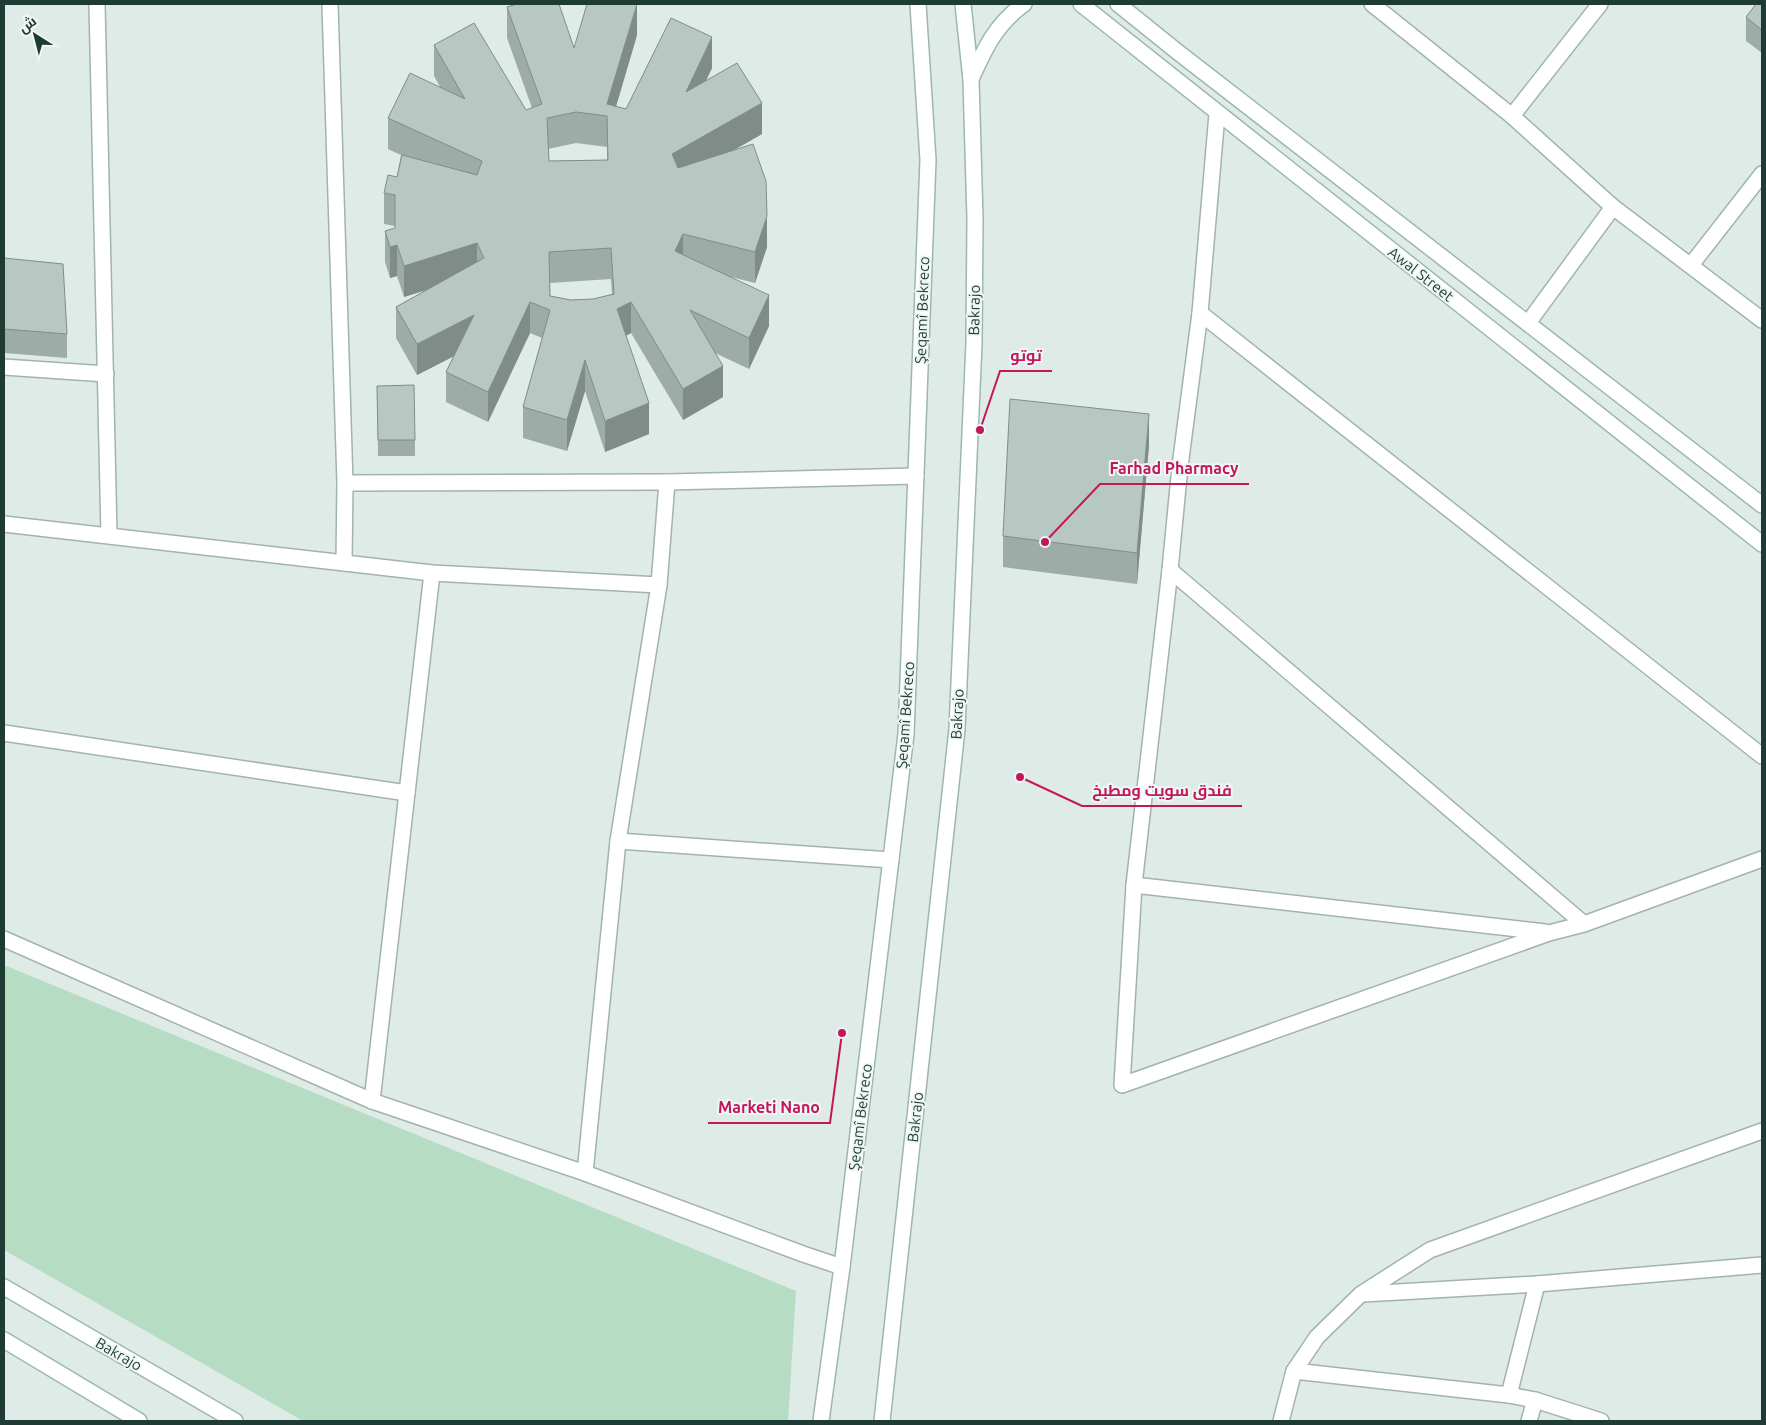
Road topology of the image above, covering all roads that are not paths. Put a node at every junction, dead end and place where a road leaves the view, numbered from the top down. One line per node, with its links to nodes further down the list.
1 (97, 4): 20 (street)
2 (330, 4): 23 (street)
3 (918, 4): 21 (street, Şeqamî Bekreco)
4 (963, 4): 10 (street, Bakrajo)
5 (1024, 4): 10 (street)
6 (1081, 4): 11 (street, Awal Street)
7 (1118, 4): 18 (street, Awal Street)
8 (1372, 4): 12 (street)
9 (1600, 4): 12 (street)
10 (971, 80): 57 (street, Bakrajo)
11 (1218, 114): 16 (street); 27 (street, Awal Street)
12 (1512, 116): 14 (street)
13 (1762, 174): 15 (street)
14 (1613, 206): 15 (street); 18 (street)
15 (1692, 265): 17 (street)
16 (1200, 313): 29 (street); 33 (street)
17 (1762, 320)
18 (1528, 323): 24 (street, Awal Street)
19 (4, 367): 20 (street)
20 (106, 374): 26 (street)
21 (916, 476): 22 (street); 37 (street, Şeqamî Bekreco)
22 (667, 482): 23 (street); 31 (street)
23 (344, 483): 28 (street)
24 (1762, 505)
25 (4, 524): 26 (street)
26 (109, 535): 28 (street)
27 (1762, 544)
28 (344, 563): 30 (street)
29 (1170, 570): 38 (street); 39 (street)
30 (432, 573): 31 (street); 34 (street)
31 (659, 585): 35 (street)
32 (4, 733): 34 (street)
33 (1762, 756)
34 (407, 794): 42 (street)
35 (618, 841): 37 (street); 44 (street)
36 (1762, 859): 39 (street)
37 (891, 860): 46 (street, Şeqamî Bekreco)
38 (1134, 885): 40 (street); 40 (street)
39 (1584, 924): 40 (street)
40 (1549, 933)
41 (4, 939): 42 (street)
42 (372, 1101): 44 (street)
43 (1762, 1131): 49 (street)
44 (585, 1173): 46 (street)
45 (1762, 1265): 47 (street)
46 (842, 1267): 56 (street, Şeqamî Bekreco)
47 (1537, 1284): 49 (street); 52 (street)
48 (4, 1287): 55 (street, Bakrajo)
49 (1361, 1294): 51 (street)
50 (4, 1340): 54 (street)
51 (1294, 1371): 52 (street); 58 (street)
52 (1509, 1395): 53 (street)
53 (1535, 1400): 59 (street); 60 (street)
54 (139, 1421)
55 (235, 1421)
56 (821, 1421)
57 (882, 1421)
58 (1281, 1421)
59 (1529, 1421)
60 (1601, 1421)

